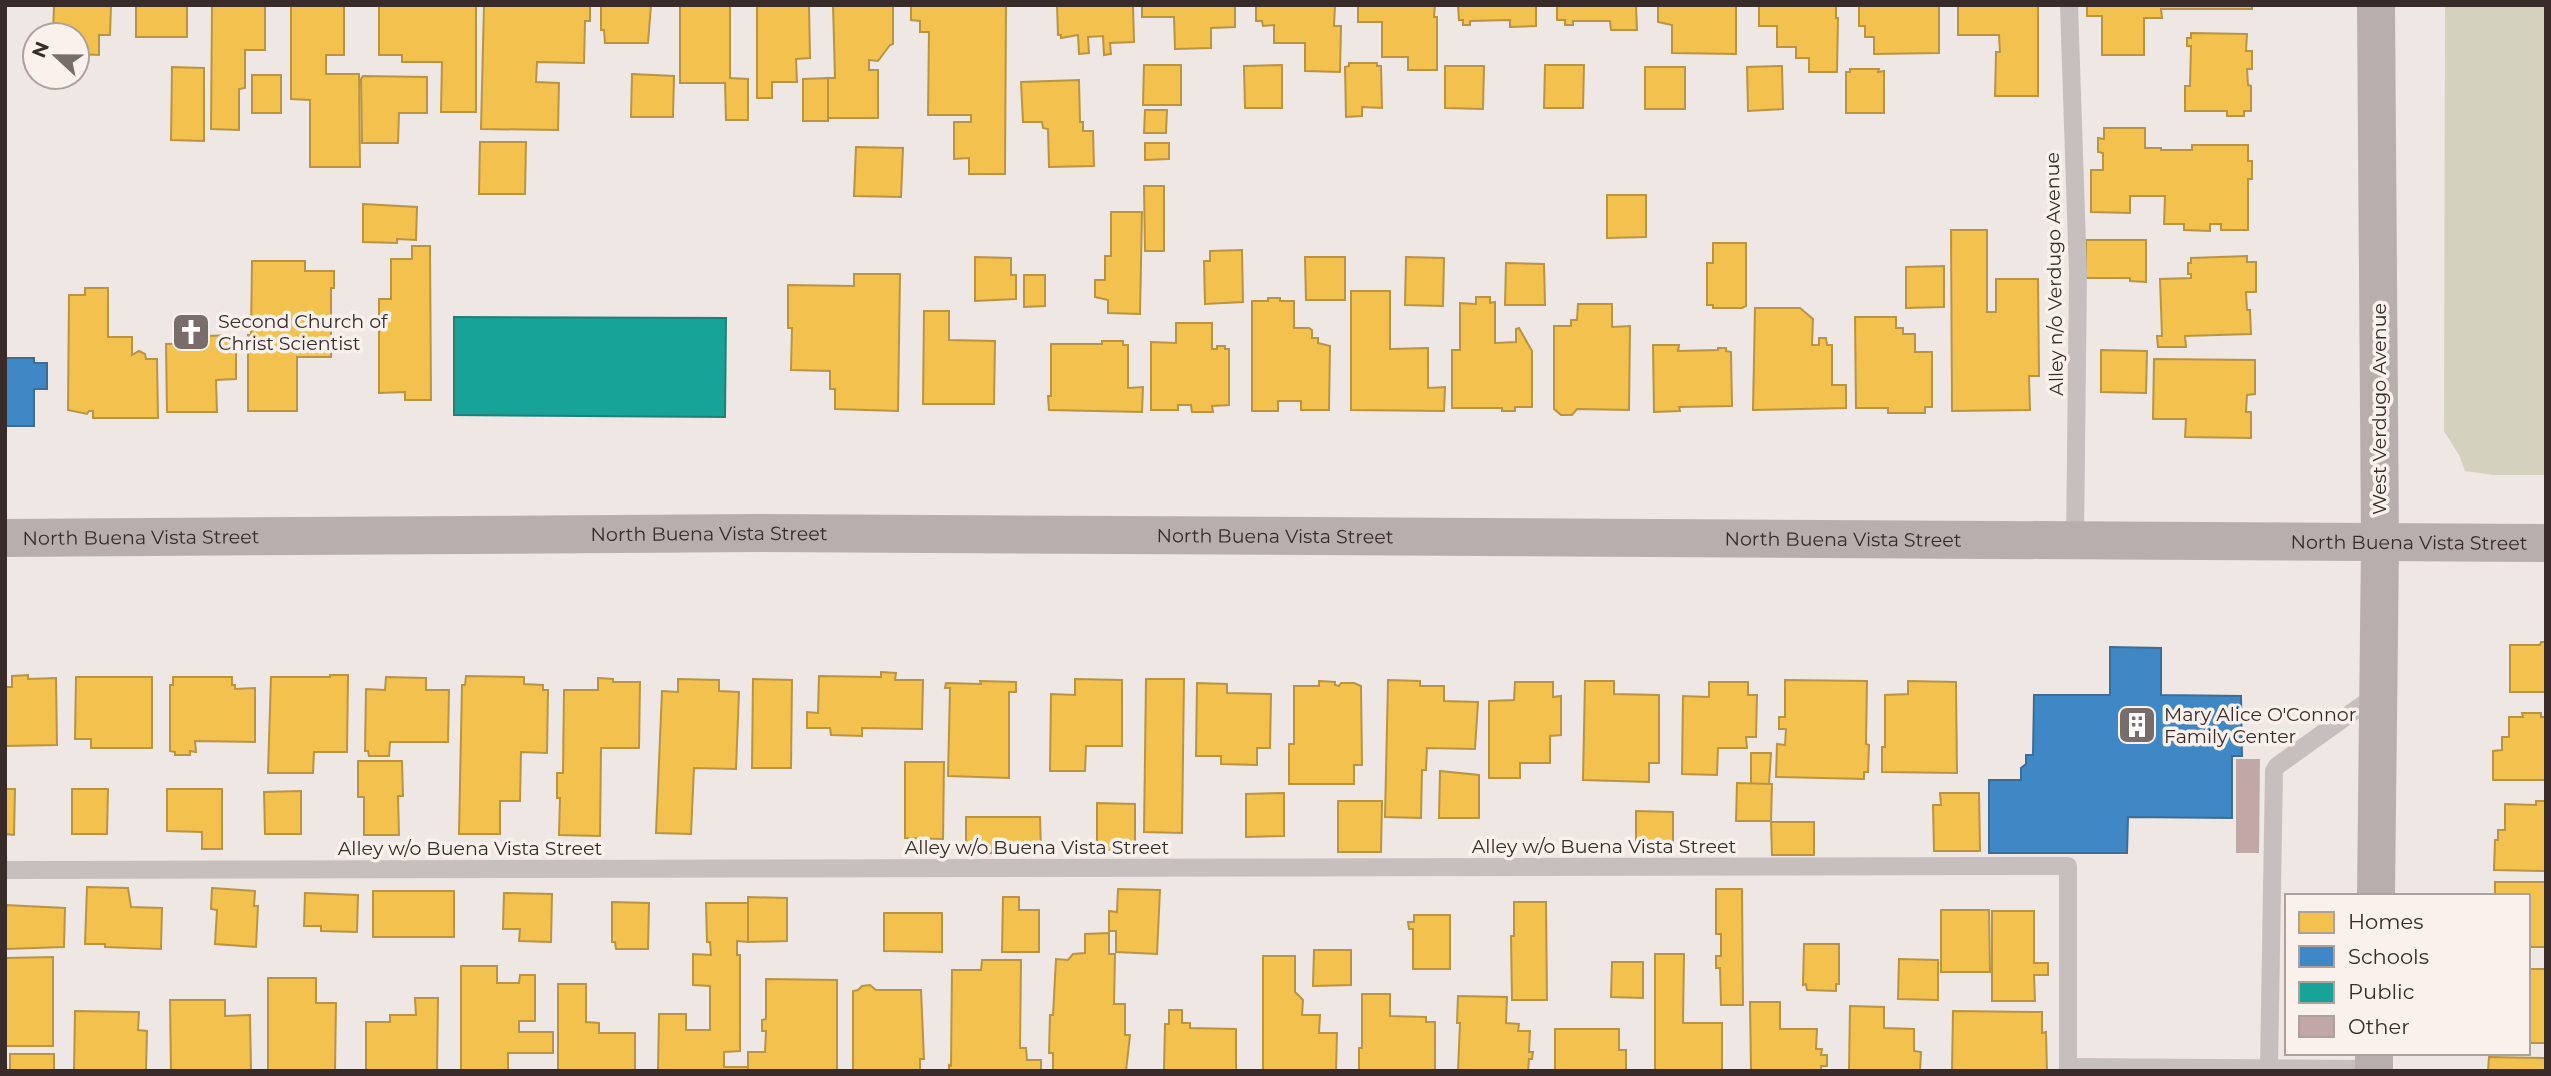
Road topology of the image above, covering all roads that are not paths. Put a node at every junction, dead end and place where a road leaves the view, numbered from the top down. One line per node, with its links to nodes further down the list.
1 (2068, 5): 4 (lane, Alley n/o Verdugo Avenue)
2 (2376, 5): 6 (main road, West Verdugo Avenue)
3 (5, 538): 4 (main road, North Buena Vista Street)
4 (2075, 542): 6 (main road, North Buena Vista Street)
5 (2546, 543): 6 (main road, North Buena Vista Street)
6 (2380, 544): 7 (main road, West Verdugo Avenue)
7 (2379, 693): 9 (main road, West Verdugo Avenue); 11 (lane)
8 (5, 870): 12 (lane, Alley w/o Buena Vista Street)
9 (2376, 894)
10 (2374, 1064): 11 (lane)
11 (2269, 1068): 12 (lane)
12 (2068, 1069)

